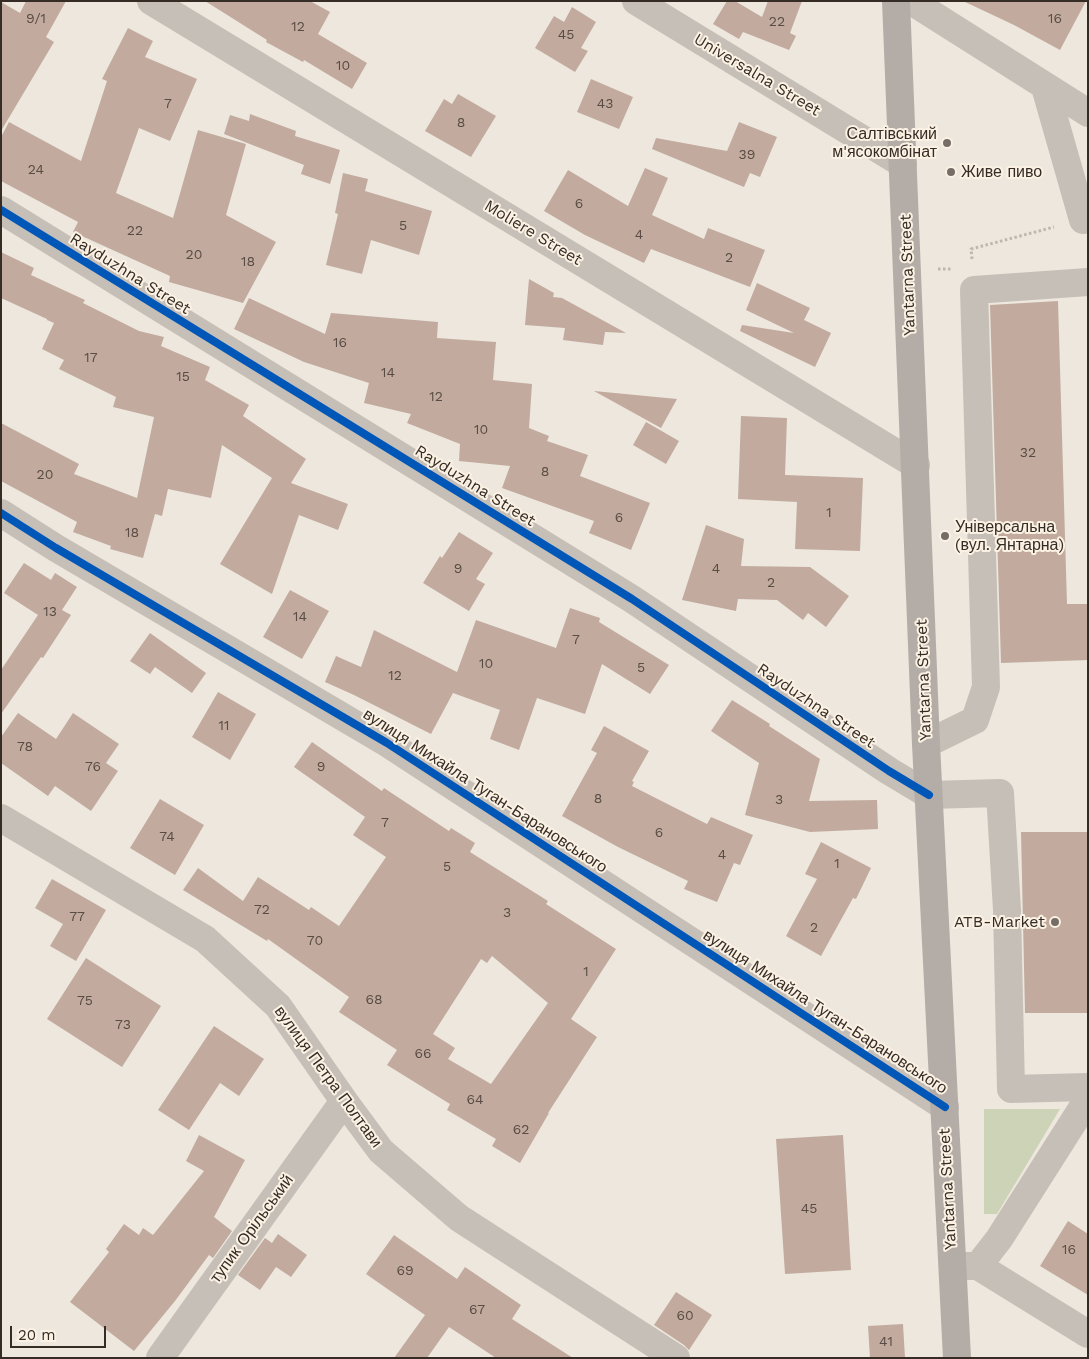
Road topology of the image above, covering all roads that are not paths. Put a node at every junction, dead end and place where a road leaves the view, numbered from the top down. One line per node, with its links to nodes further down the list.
1 (151, 1): 11 (street, Moliere Street)
2 (636, 1): 7 (street, Universalna Street)
3 (896, 1): 7 (main road, Yantarna Street)
4 (911, 1): 5 (street)
5 (1045, 87): 6 (street); 9 (street)
6 (1088, 114)
7 (904, 164): 11 (main road, Yantarna Street)
8 (1, 210): 14 (street, Rayduzhna Street)
9 (1086, 220)
10 (1088, 282): 13 (street)
11 (916, 465): 13 (main road, Yantarna Street)
12 (1, 513): 19 (street, вулиця Михайла Туган-Барановського)
13 (926, 744): 14 (main road, Yantarna Street)
14 (929, 795): 16 (street); 19 (main road, Yantarna Street)
15 (1, 818): 18 (street, вулиця Петра Полтави)
16 (1088, 1087)
17 (1088, 1099): 20 (street)
18 (344, 1101): 22 (street, тупик Орільський); 23 (street, вулиця Петра Полтави)
19 (944, 1107): 20 (main road, Yantarna Street)
20 (965, 1266): 21 (street); 24 (main road, Yantarna Street)
21 (1088, 1334)
22 (160, 1358)
23 (676, 1358)
24 (957, 1358)

